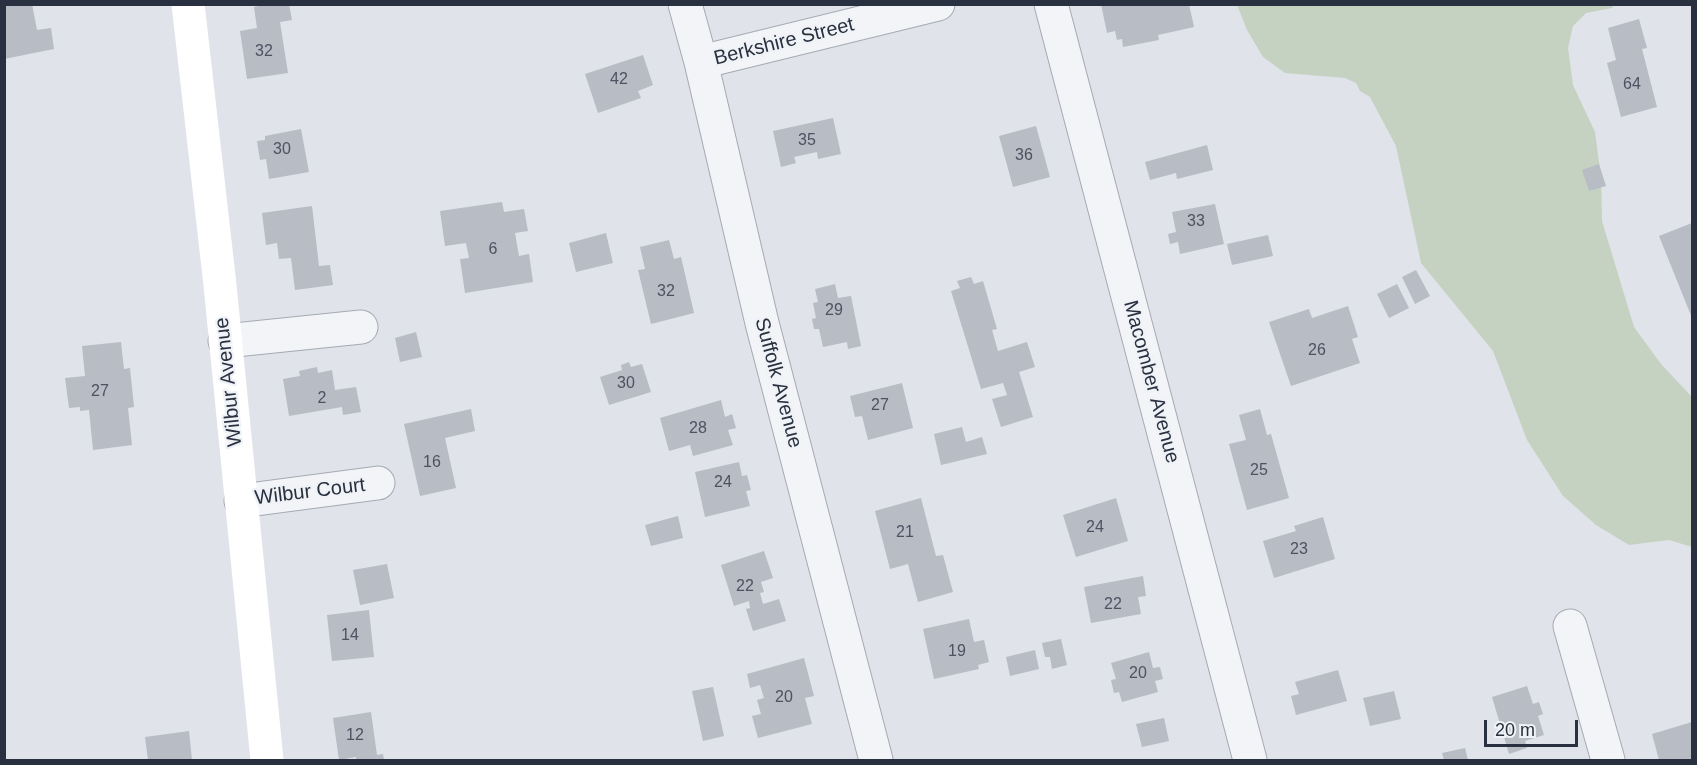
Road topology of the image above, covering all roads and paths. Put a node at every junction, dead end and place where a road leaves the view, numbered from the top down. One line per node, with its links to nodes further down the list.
1 (188, 4): 7 (street, Wilbur Avenue)
2 (685, 4): 5 (street, Suffolk Avenue)
3 (938, 4): 5 (street, Berkshire Street)
4 (1051, 4): 13 (street, Macomber Avenue)
5 (701, 62): 12 (street, Suffolk Avenue)
6 (360, 327): 7 (street)
7 (225, 341): 9 (street, Wilbur Avenue)
8 (378, 483): 9 (street, Wilbur Court)
9 (241, 501): 11 (street, Wilbur Avenue)
10 (1570, 626): 14 (street)
11 (267, 760)
12 (876, 760)
13 (1250, 760)
14 (1608, 760)

